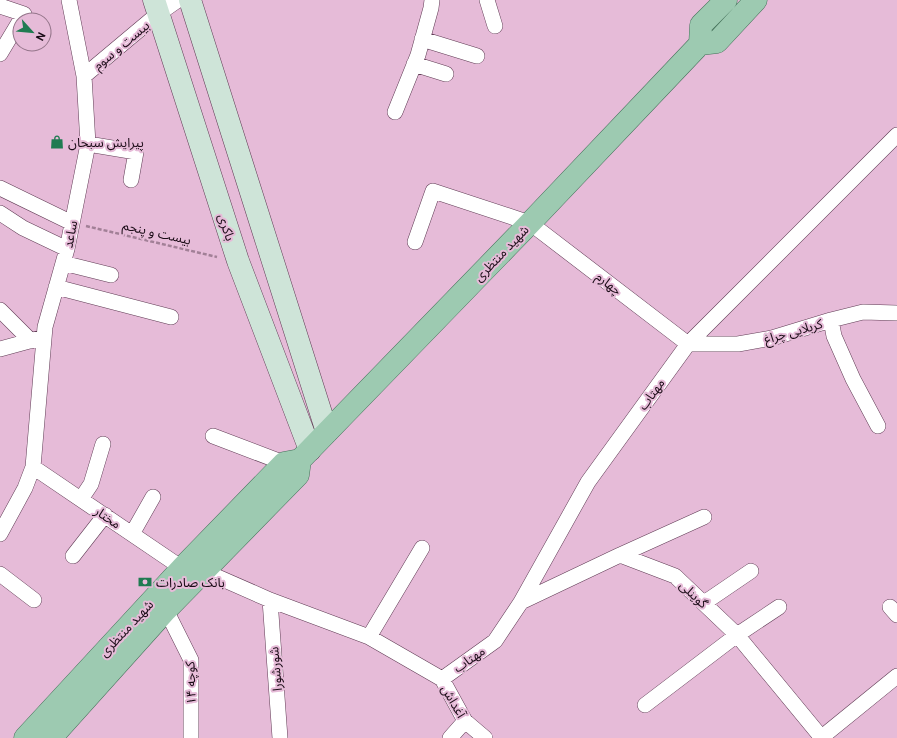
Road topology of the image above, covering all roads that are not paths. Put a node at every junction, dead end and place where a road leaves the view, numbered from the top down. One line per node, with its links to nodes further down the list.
1 (69, 0): 17 (street, ساعد)
2 (178, 0): 9 (street, بیست و سوم)
3 (190, 0): 39 (main road)
4 (432, 0): 11 (street)
5 (487, 0): 10 (street)
6 (726, 0): 12 (main road)
7 (756, 0): 12 (main road)
8 (0, 6): 13 (street)
9 (156, 7): 17 (street, بیست و سوم); 42 (main road, باکری)
10 (496, 26)
11 (422, 39): 14 (street); 15 (street)
12 (700, 44): 25 (main road, شهید منتظری)
13 (0, 54)
14 (477, 56)
15 (414, 64): 16 (street); 18 (street)
16 (446, 74)
17 (84, 76): 20 (street, ساعد)
18 (395, 112)
19 (897, 135): 36 (street, مهتاب)
20 (88, 144): 21 (street); 24 (street, ساعد)
21 (131, 180)
22 (0, 188): 24 (street)
23 (0, 213): 27 (street)
24 (72, 223): 27 (street, ساعد)
25 (530, 223): 26 (street, چهارم); 36 (street, چهارم); 39 (main road, شهید منتظری)
26 (416, 242)
27 (67, 248): 28 (street, ساعد)
28 (63, 263): 29 (street); 30 (street, ساعد)
29 (111, 275)
30 (56, 287): 33 (street); 35 (street, ساعد)
31 (0, 310): 35 (street)
32 (897, 313): 34 (street, کربلایی چراغ)
33 (171, 317)
34 (832, 320): 36 (street, کربلایی چراغ); 38 (street)
35 (37, 339): 37 (street); 43 (street, ساعد)
36 (688, 344): 59 (street, مهتاب)
37 (0, 349)
38 (878, 426)
39 (327, 432): 42 (main road, شهید منتظری)
40 (213, 436): 42 (street)
41 (103, 444): 45 (street)
42 (298, 457): 53 (main road, شهید منتظری); 54 (main road, شهید منتظری)
43 (33, 467): 45 (street, مختار); 48 (street, ساعد)
44 (153, 497): 49 (street)
45 (81, 499): 46 (street, مختار)
46 (104, 515): 49 (street, مختار); 52 (street)
47 (704, 517): 51 (street)
48 (0, 534)
49 (132, 534): 53 (street, مختار)
50 (422, 548): 64 (street)
51 (620, 555): 59 (street); 60 (street, گوینلی)
52 (73, 556)
53 (182, 568): 61 (main road, شهید منتظری)
54 (204, 570): 58 (street); 61 (main road, شهید منتظری)
55 (750, 571): 60 (street)
56 (0, 574): 57 (street)
57 (34, 600)
58 (270, 600): 64 (street); 72 (street, شورشورا)
59 (521, 602): 66 (street, مهتاب)
60 (704, 603): 63 (street, گوینلی)
61 (160, 604): 69 (main road, شهید منتظری); 70 (main road, شهید منتظری); 71 (street, کوچه ۱۴)
62 (779, 607): 63 (street)
63 (737, 635): 67 (street); 75 (street, گوینلی)
64 (369, 637): 66 (street)
65 (897, 676): 75 (street)
66 (442, 679): 68 (street, آغداش)
67 (645, 705)
68 (466, 721): 73 (street); 74 (street, آغداش)
69 (25, 738)
70 (51, 738)
71 (191, 738)
72 (280, 738)
73 (450, 738)
74 (485, 738)
75 (822, 738)

